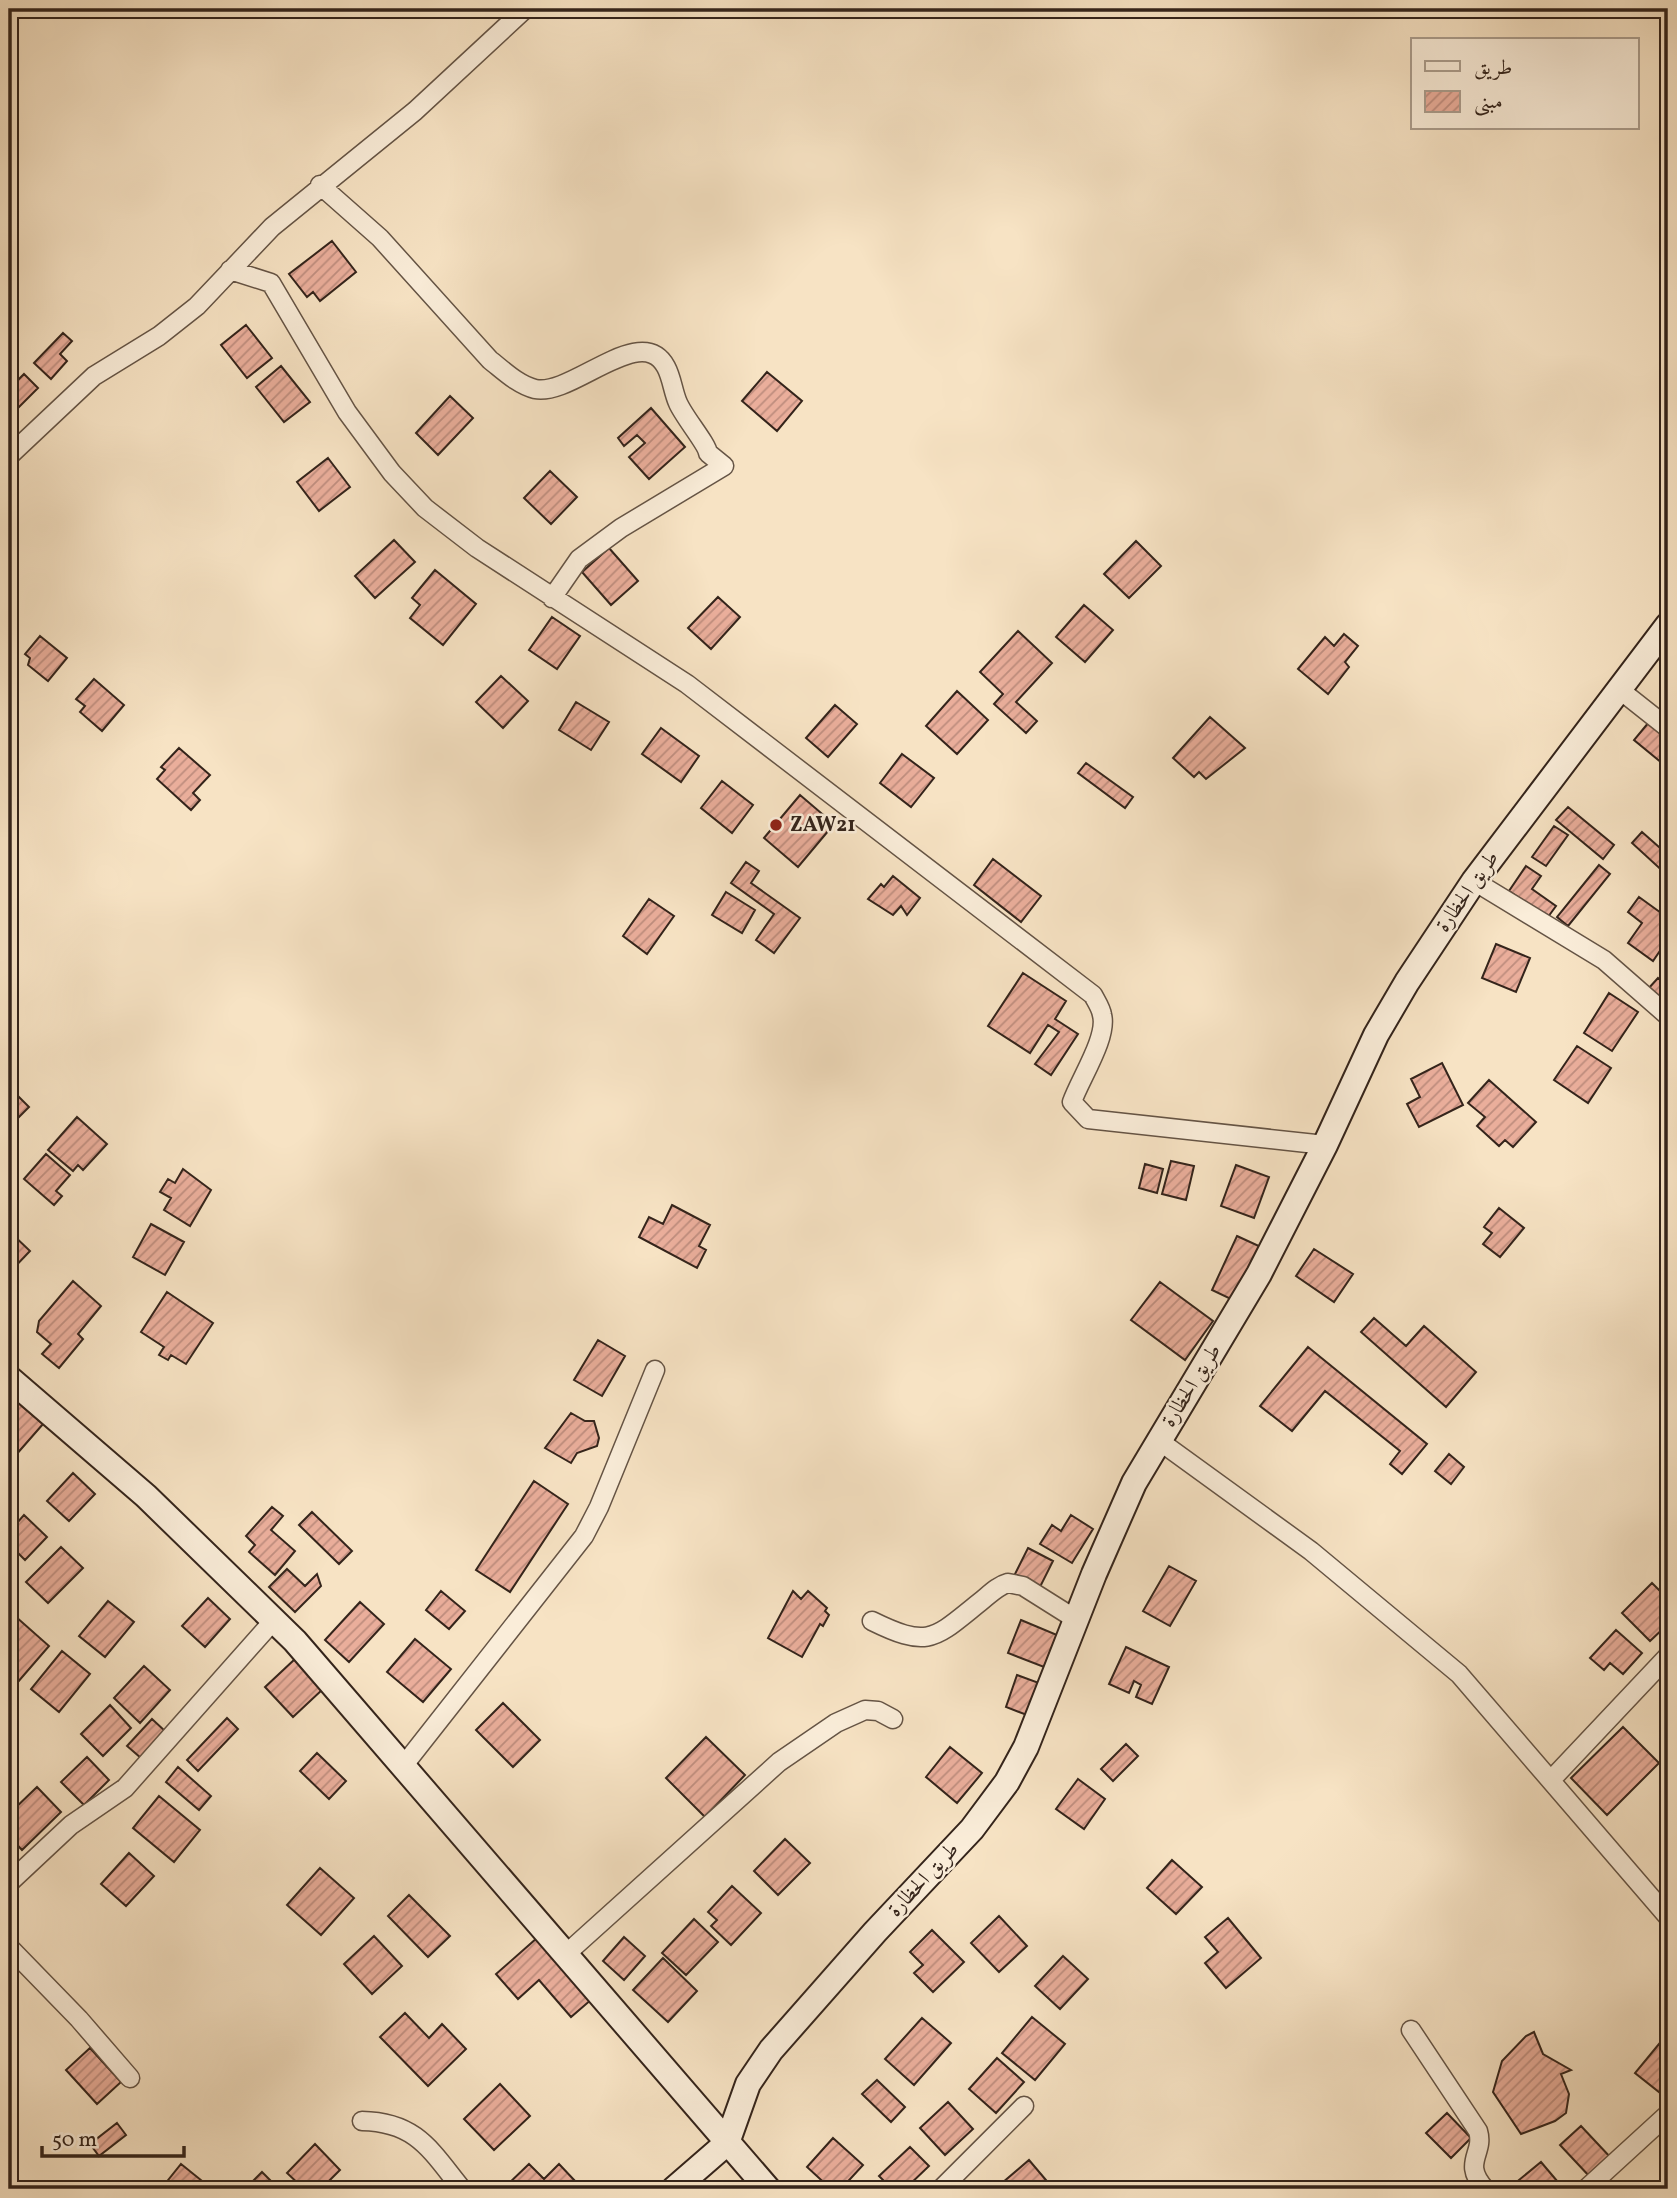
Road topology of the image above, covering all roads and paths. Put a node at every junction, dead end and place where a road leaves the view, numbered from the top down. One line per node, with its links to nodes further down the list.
1 (525, 9): 2 (street)
2 (320, 185): 3 (street); 5 (street)
3 (230, 270): 4 (street); 5 (street)
4 (9, 456)
5 (552, 598): 11 (street)
6 (1668, 625): 7 (street, طريق الحظارة)
7 (1620, 690): 8 (street); 9 (street, طريق الحظارة)
8 (1668, 728)
9 (1474, 881): 10 (street); 11 (street, طريق الحظارة)
10 (1668, 1016)
11 (1325, 1145): 14 (street, طريق الحظارة)
12 (655, 1370): 20 (street)
13 (9, 1378): 15 (street)
14 (1158, 1440): 16 (street, طريق الحظارة); 21 (street)
15 (274, 1620): 20 (street); 22 (street)
16 (1077, 1620): 17 (street); 31 (street, طريق الحظارة)
17 (872, 1622)
18 (1668, 1656): 21 (street)
19 (893, 1719): 25 (street)
20 (404, 1765): 25 (street)
21 (1550, 1780): 23 (street)
22 (9, 1883)
23 (1667, 1912)
24 (9, 1947): 27 (street)
25 (566, 1954): 31 (street)
26 (1411, 2030): 36 (street)
27 (130, 2078)
28 (1024, 2106): 35 (street)
29 (1668, 2114): 37 (street)
30 (362, 2121): 32 (street)
31 (727, 2143): 33 (street); 34 (street)
32 (462, 2189)
33 (674, 2189)
34 (768, 2189)
35 (941, 2189)
36 (1485, 2189)
37 (1586, 2189)

